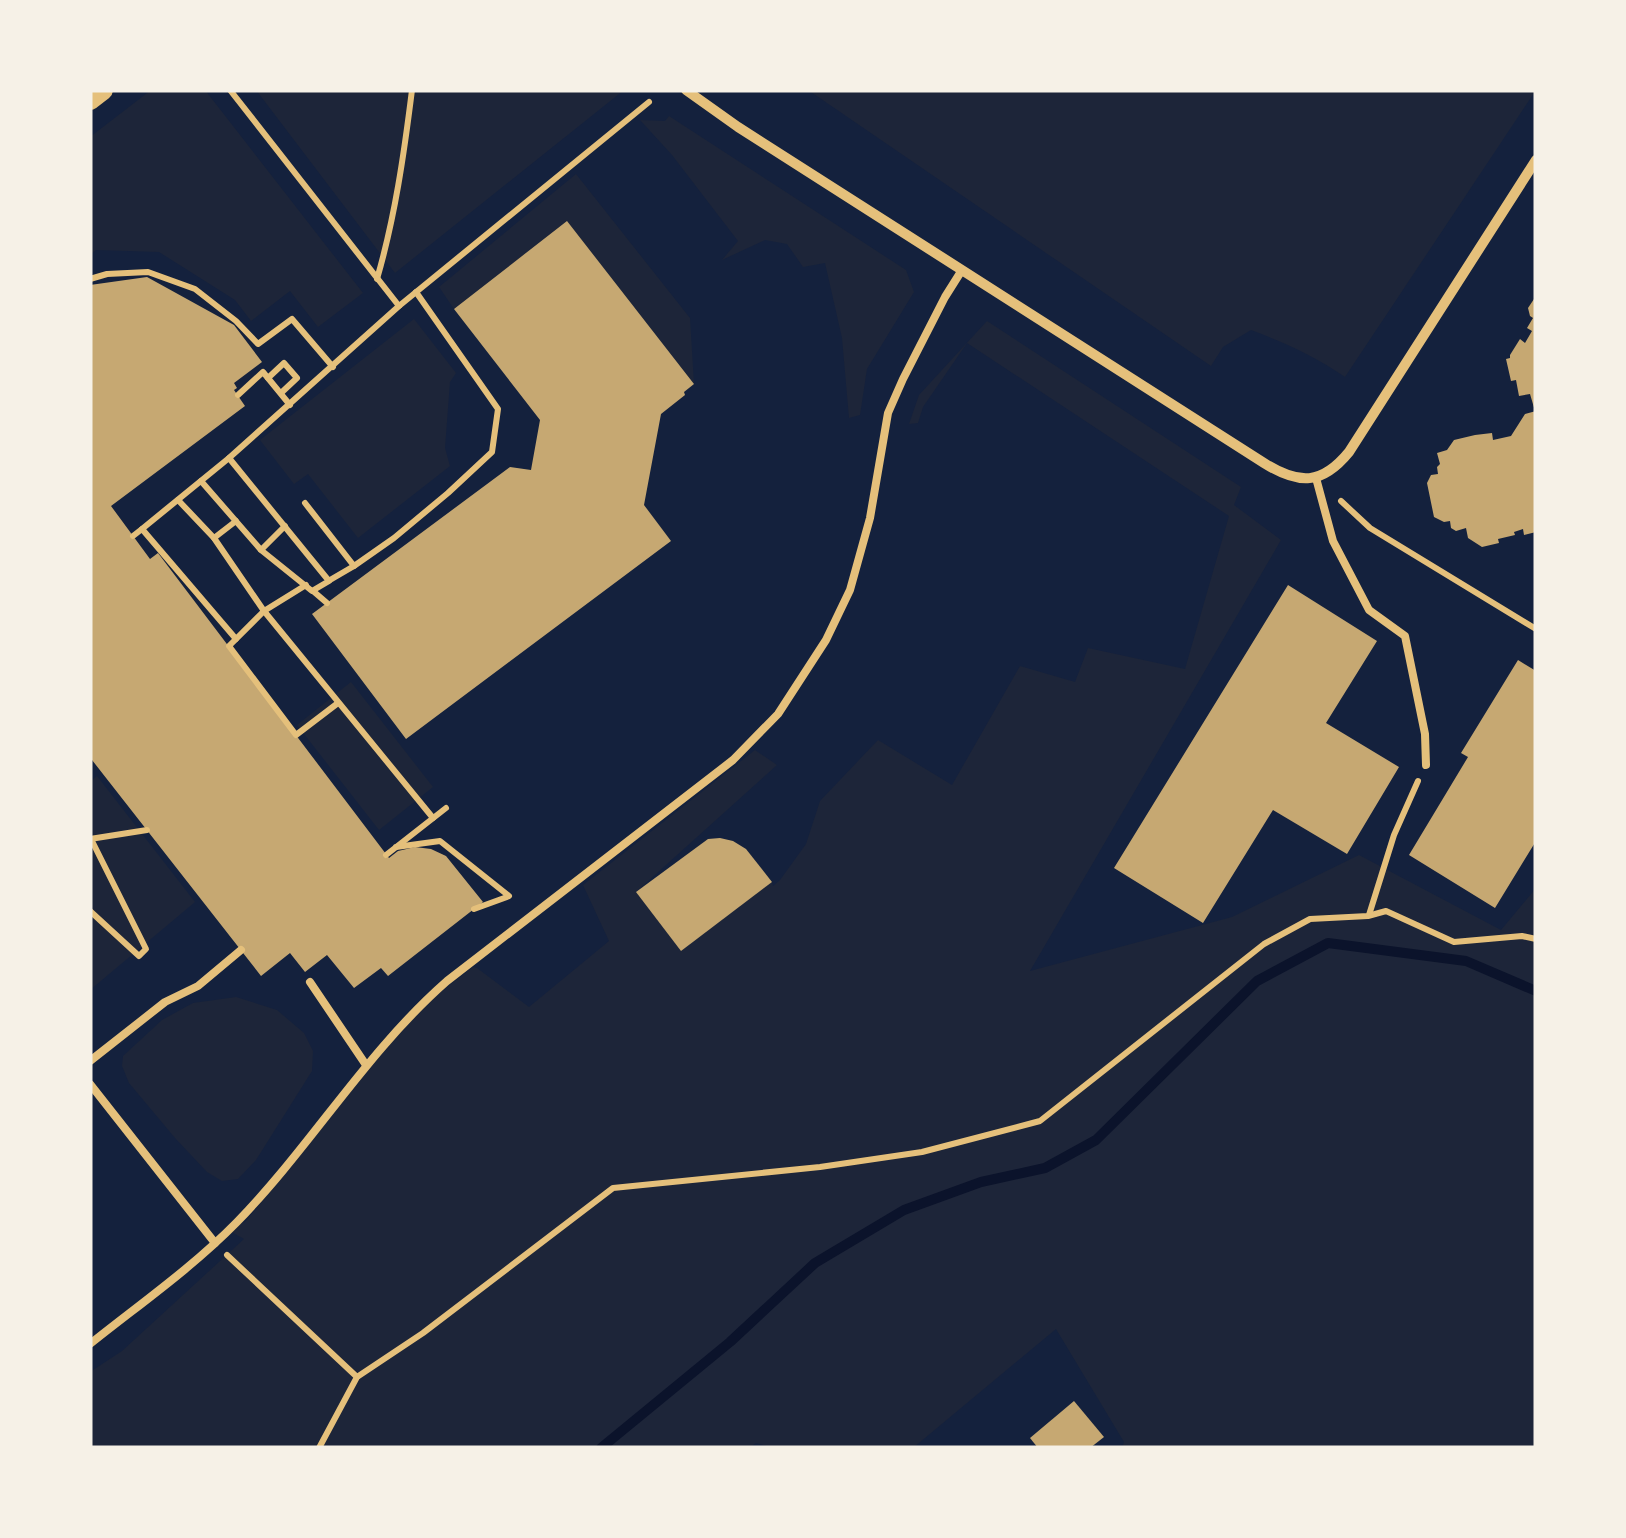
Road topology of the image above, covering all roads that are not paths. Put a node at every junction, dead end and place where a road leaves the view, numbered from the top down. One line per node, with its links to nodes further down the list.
1 (102, 90): 3 (main road)
2 (686, 90): 5 (street)
3 (90, 100)
4 (1536, 160): 6 (street)
5 (962, 270): 6 (street); 11 (lane)
6 (1316, 478): 7 (lane)
7 (1426, 764)
8 (241, 950): 10 (lane)
9 (310, 982): 11 (lane)
10 (90, 1061)
11 (366, 1065): 13 (lane)
12 (90, 1084): 13 (lane)
13 (215, 1243): 14 (lane)
14 (90, 1344)

